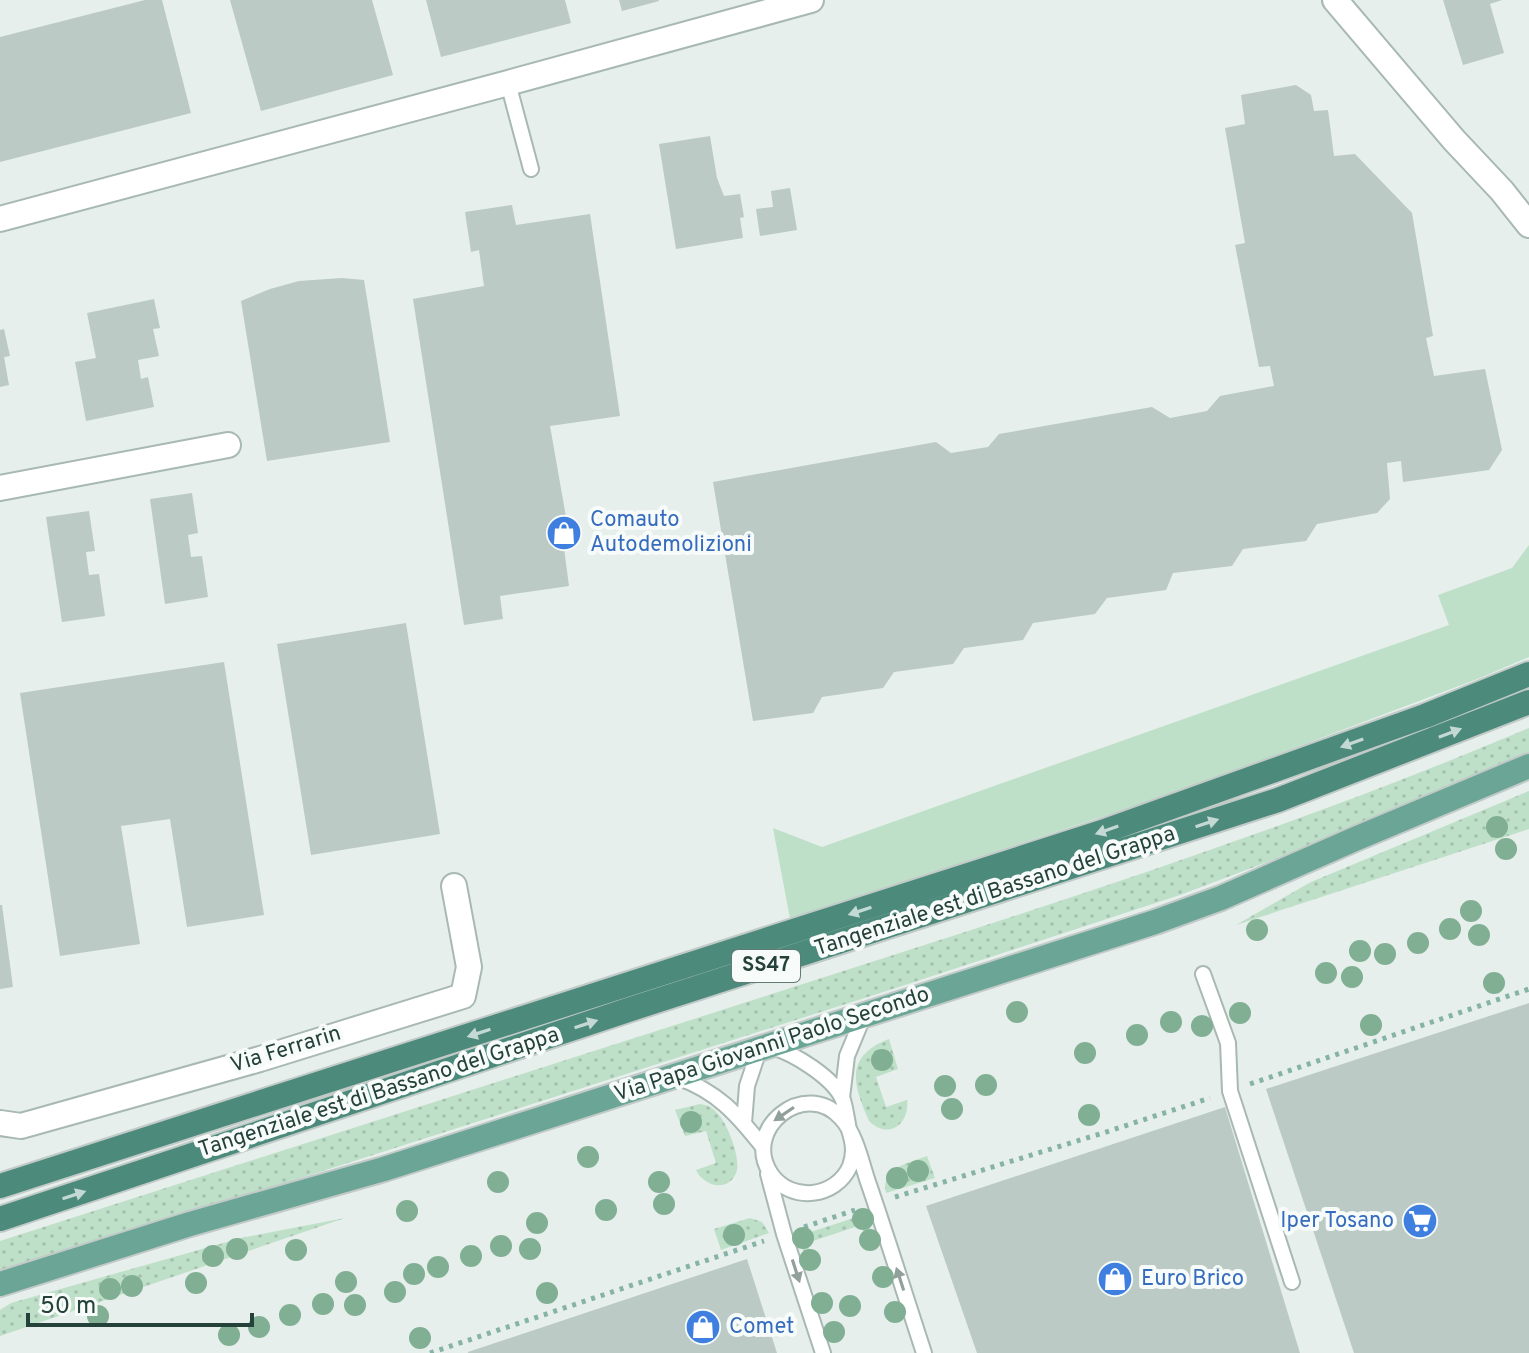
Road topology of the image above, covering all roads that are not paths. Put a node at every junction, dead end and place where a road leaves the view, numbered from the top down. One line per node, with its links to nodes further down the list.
1 (811, 0): 3 (street)
2 (1335, 0): 6 (street)
3 (508, 83): 4 (lane); 5 (street)
4 (531, 169)
5 (0, 219)
6 (1529, 225)
7 (228, 445): 8 (street)
8 (0, 488)
9 (1529, 674): 25 (highway, Tangenziale est di Bassano del Grappa / SS47, one-way to 25)
10 (1529, 702): 28 (highway, Tangenziale est di Bassano del Grappa / SS47, one-way to 10)
11 (1529, 766): 14 (main road, Via Papa Giovanni Paolo Secondo)
12 (454, 886): 18 (street, Via Ferrarin)
13 (1203, 974): 29 (lane)
14 (864, 1015): 15 (main road, Via Papa Giovanni Paolo Secondo); 17 (lane)
15 (763, 1048): 16 (main road, Via Papa Giovanni Paolo Secondo); 17 (lane); 19 (lane)
16 (676, 1077): 19 (lane); 30 (main road, Via Papa Giovanni Paolo Secondo)
17 (842, 1098): 20 (lane)
18 (0, 1123)
19 (744, 1123): 21 (lane)
20 (849, 1129): 21 (lane, one-way to 21); 23 (lane); 24 (lane)
21 (763, 1147): 22 (lane)
22 (766, 1163): 26 (lane); 27 (lane)
23 (864, 1168): 24 (lane); 32 (lane, one-way to 23)
24 (844, 1176): 26 (lane)
25 (0, 1186)
26 (792, 1191): 27 (lane)
27 (773, 1196): 31 (lane, one-way to 31)
28 (0, 1219)
29 (1292, 1282)
30 (0, 1284)
31 (823, 1353)
32 (924, 1353)

